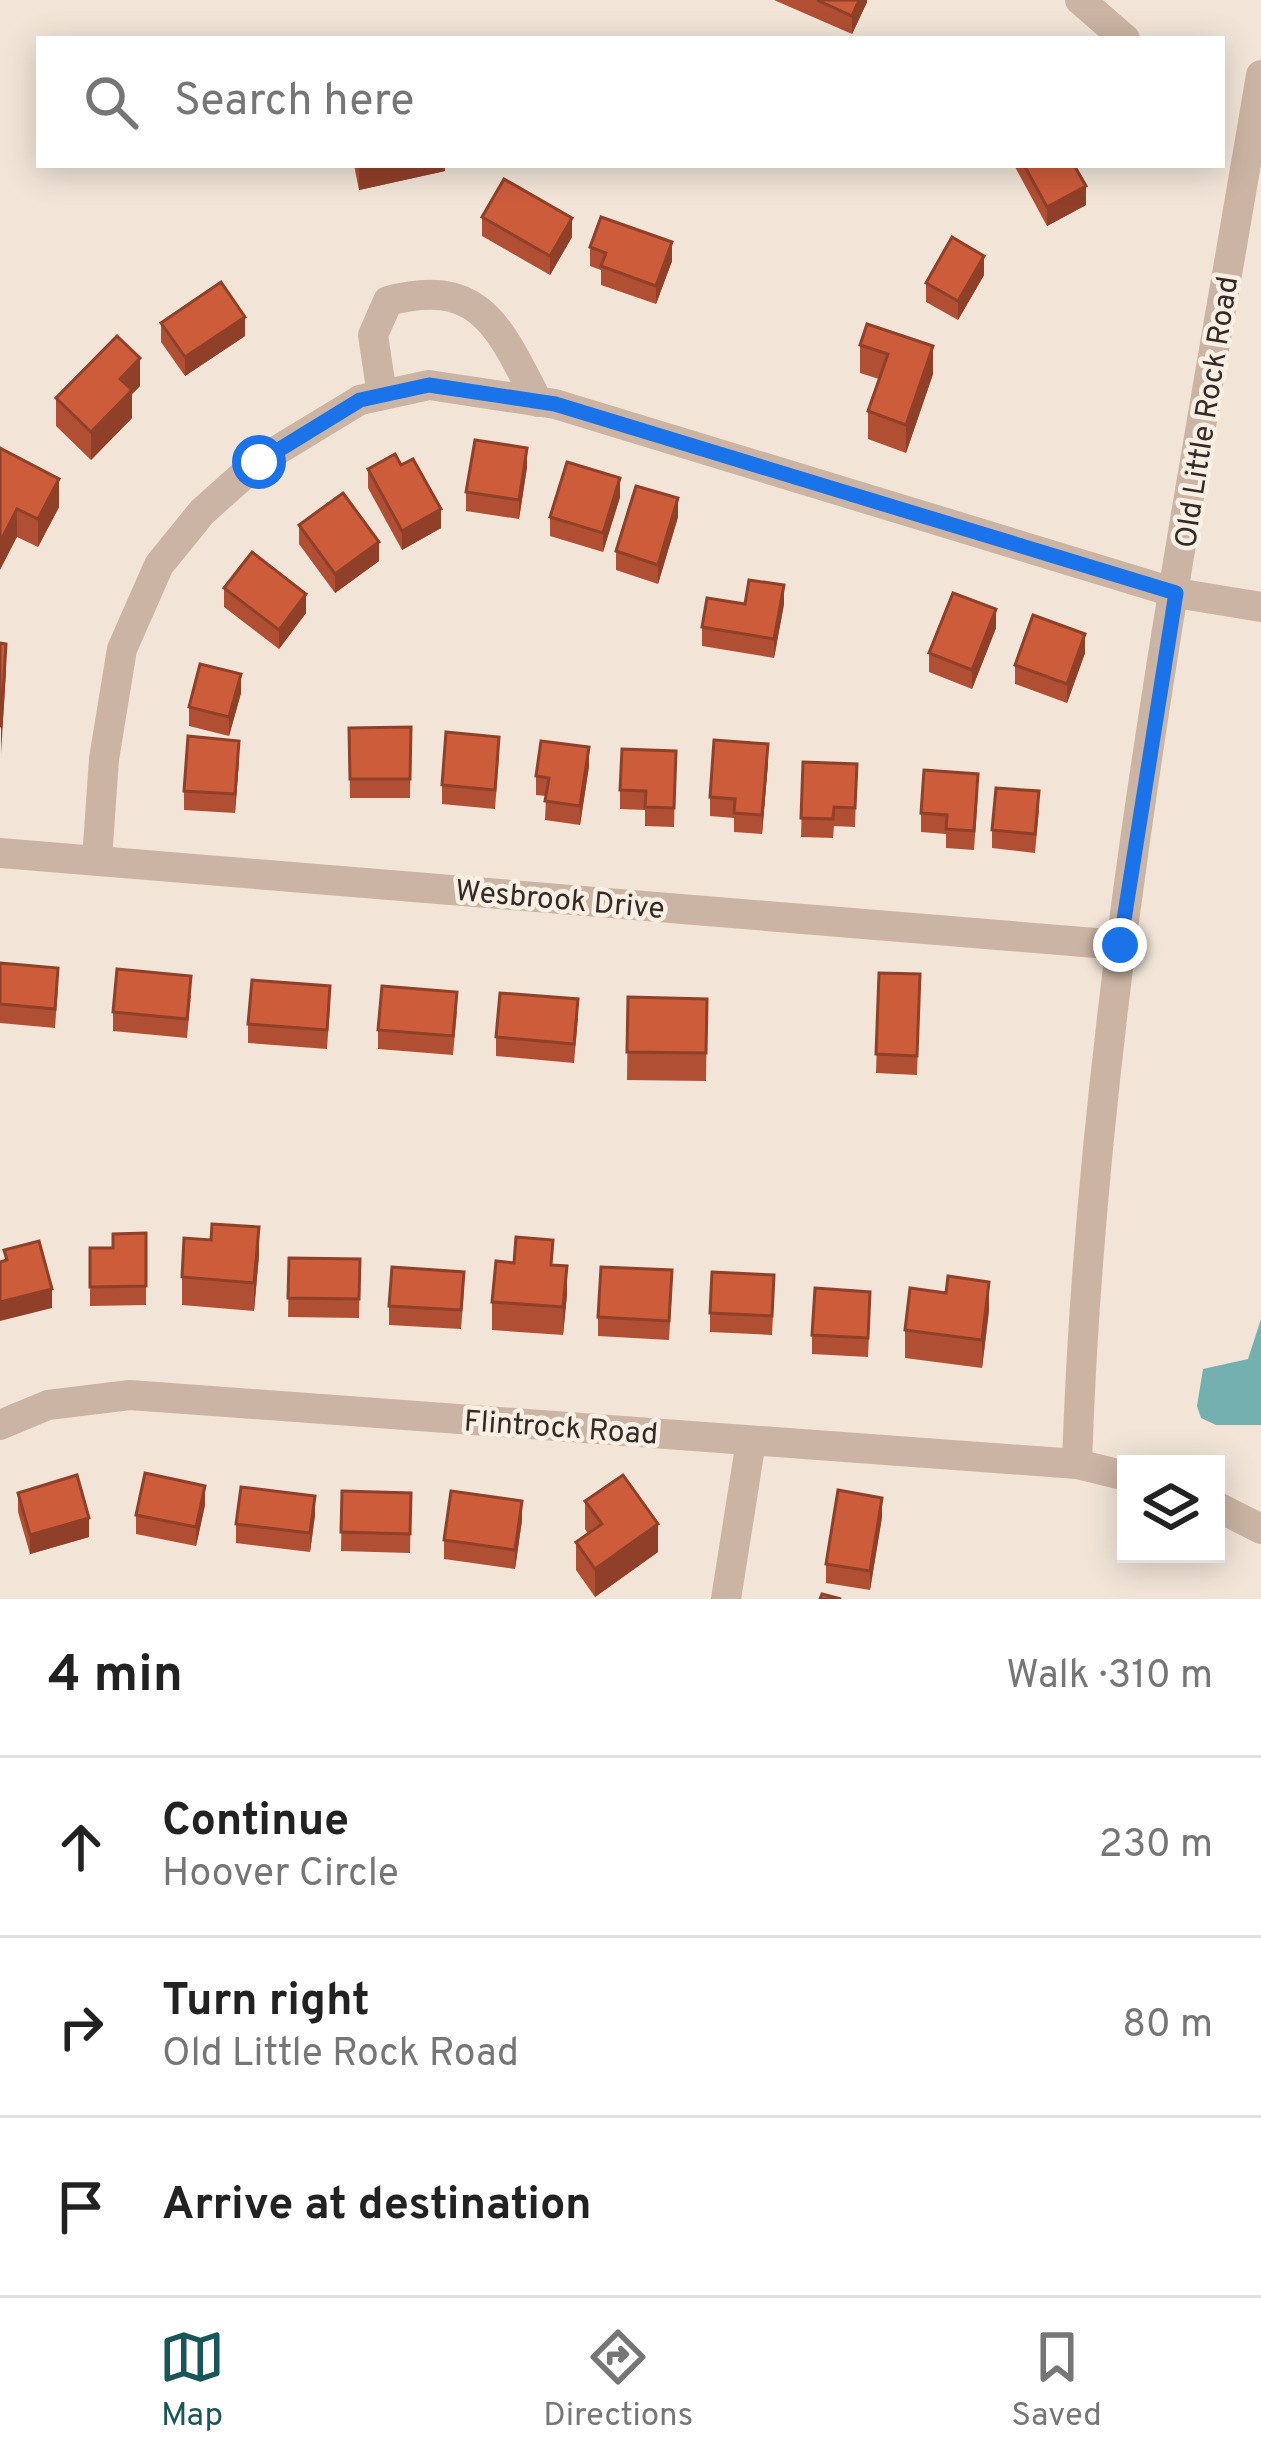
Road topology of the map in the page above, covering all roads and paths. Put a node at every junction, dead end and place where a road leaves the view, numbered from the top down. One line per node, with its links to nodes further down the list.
1 (1080, 0): 2 (street)
2 (1122, 36)
3 (1261, 75): 4 (street, Old Little Rock Road)
4 (1234, 156): 7 (street, Old Little Rock Road)
5 (382, 395): 6 (street); 6 (street); 10 (street)
6 (538, 402): 7 (street)
7 (1176, 593): 8 (street); 11 (street, Old Little Rock Road)
8 (1261, 607)
9 (0, 854): 10 (street, Wesbrook Drive)
10 (97, 860): 11 (street, Wesbrook Drive)
11 (1120, 945): 14 (street, Old Little Rock Road)
12 (0, 1425): 13 (street, Flintrock Road)
13 (751, 1441): 14 (street, Flintrock Road); 18 (street)
14 (1077, 1465): 15 (street, Flintrock Road)
15 (1117, 1475)
16 (1225, 1511): 17 (street)
17 (1261, 1528)
18 (726, 1599)

